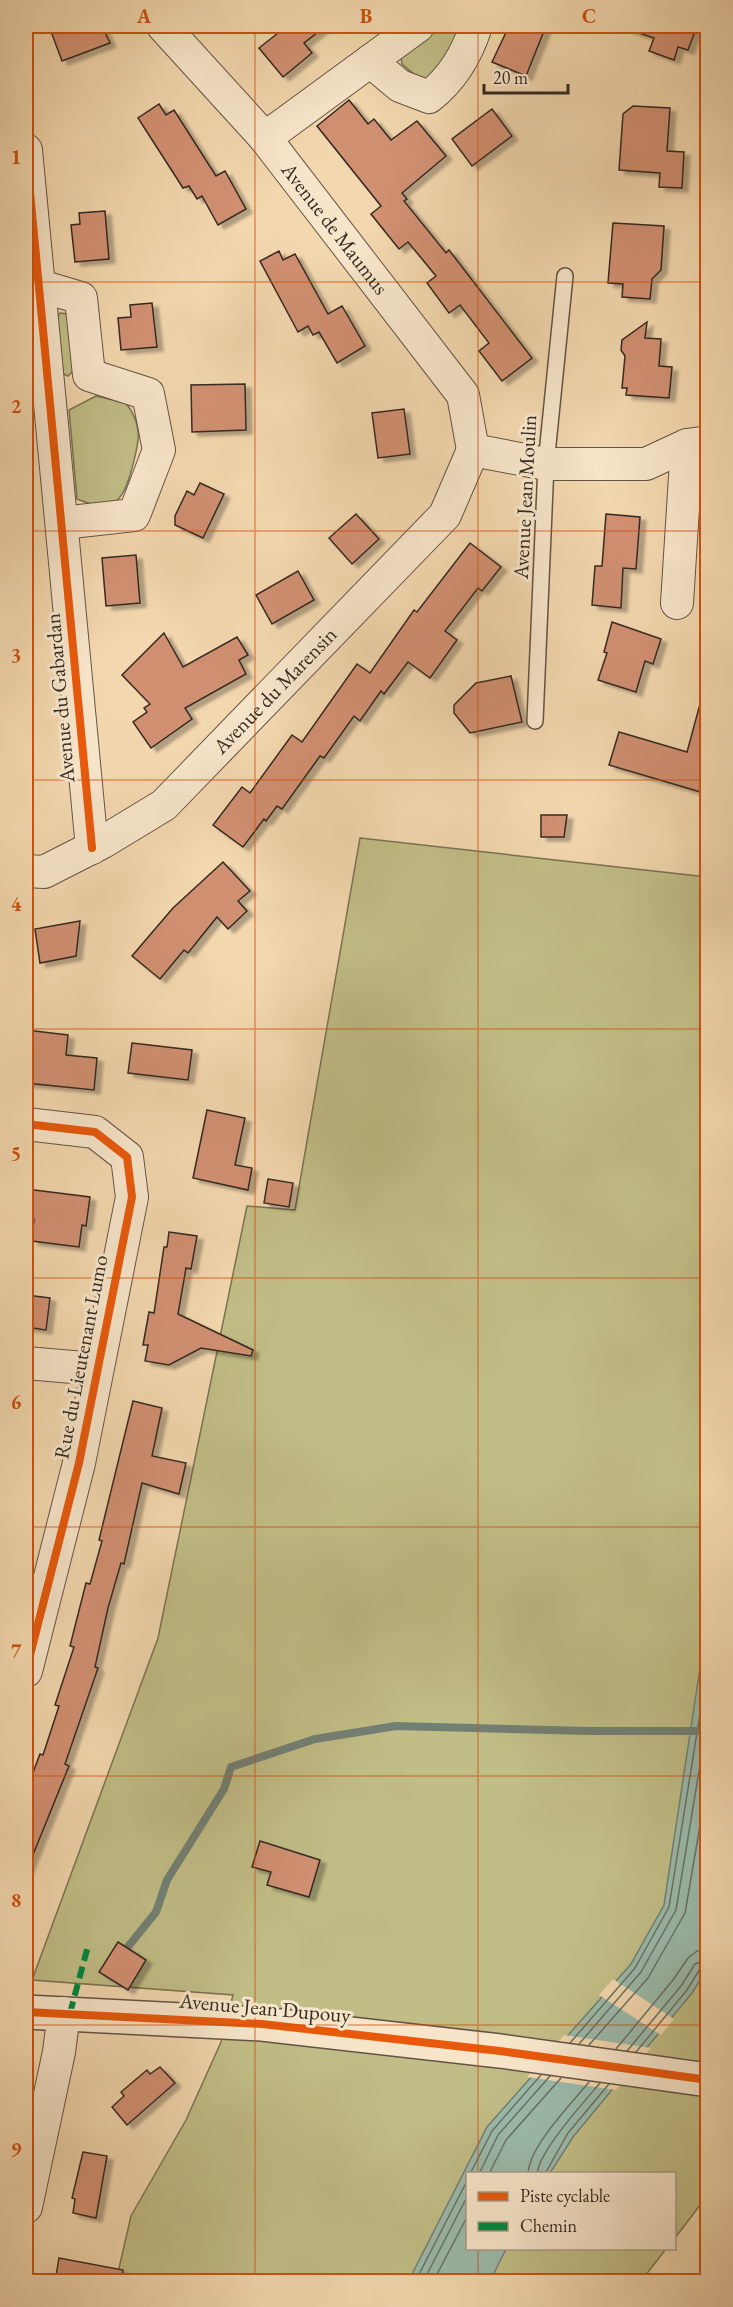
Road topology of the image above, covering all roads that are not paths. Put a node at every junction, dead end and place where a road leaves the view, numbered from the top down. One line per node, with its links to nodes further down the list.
1 (163, 26): 5 (street, Avenue de Maumus)
2 (418, 26): 4 (street)
3 (476, 26): 4 (street)
4 (370, 61): 5 (street)
5 (265, 138): 10 (street, Avenue de Maumus)
6 (26, 150): 8 (street, Avenue du Gabardan)
7 (565, 276): 11 (lane, Avenue Jean Moulin)
8 (37, 285): 12 (street, Avenue du Gabardan); 12 (street)
9 (697, 444): 11 (street); 13 (street)
10 (474, 450): 11 (street); 15 (street, Avenue du Marensin)
11 (546, 464): 14 (lane, Avenue Jean Moulin)
12 (62, 523): 15 (street, Avenue du Gabardan)
13 (677, 603)
14 (535, 721)
15 (92, 848): 16 (street, Avenue du Marensin)
16 (26, 871)
17 (26, 1124): 19 (street, Rue du Lieutenant Lumo)
18 (26, 1363): 19 (street)
19 (96, 1369): 20 (street, Rue du Lieutenant Lumo)
20 (26, 1671)
21 (26, 2012): 22 (street, Avenue Jean Dupouy)
22 (64, 2013): 23 (street, Avenue Jean Dupouy); 24 (street)
23 (708, 2080)
24 (26, 2207)

